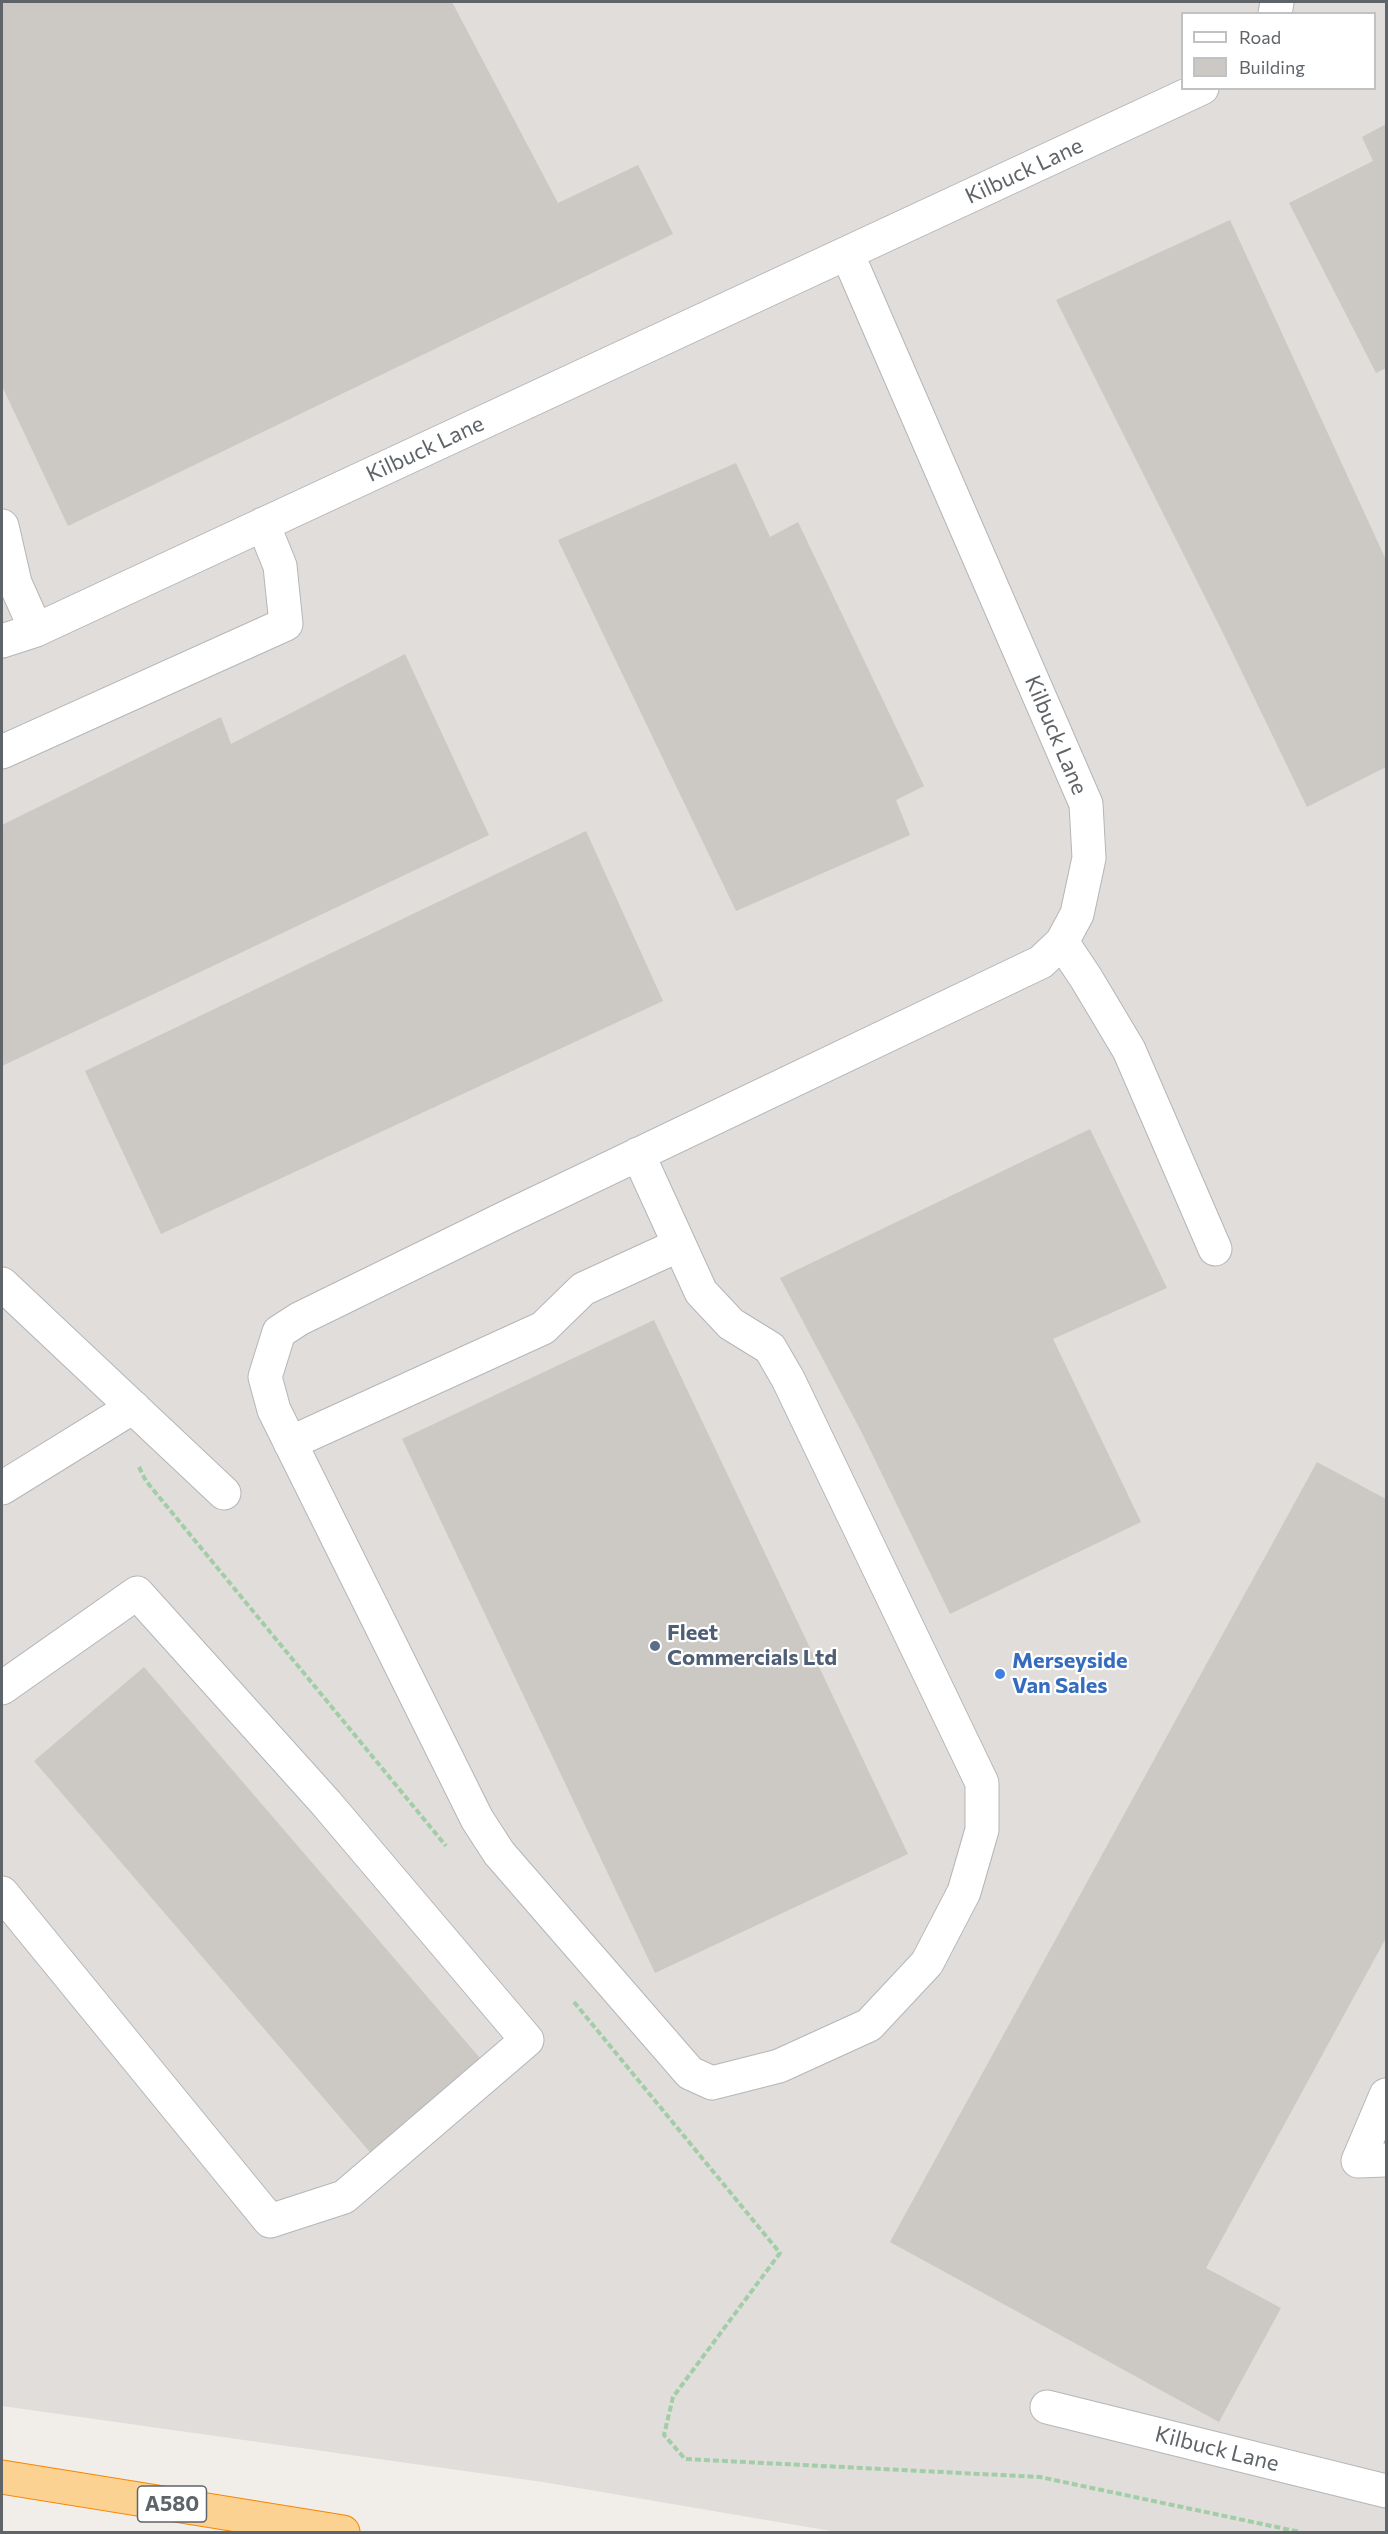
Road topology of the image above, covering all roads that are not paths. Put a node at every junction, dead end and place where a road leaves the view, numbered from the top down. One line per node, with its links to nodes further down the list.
1 (1198, 90): 2 (street, Kilbuck Lane)
2 (847, 253): 3 (street, Kilbuck Lane); 9 (street, Kilbuck Lane)
3 (263, 524): 6 (street, Kilbuck Lane); 8 (street)
4 (2, 526): 5 (street)
5 (5, 559): 6 (street)
6 (36, 630): 7 (street, Kilbuck Lane)
7 (2, 641)
8 (2, 752)
9 (1062, 942): 10 (street, Kilbuck Lane); 12 (street)
10 (638, 1154): 11 (street, Kilbuck Lane); 15 (street, Kilbuck Lane)
11 (679, 1245): 15 (street); 15 (street, Kilbuck Lane)
12 (1215, 1250)
13 (2, 1284): 14 (street)
14 (123, 1414): 16 (street); 17 (street)
15 (290, 1443)
16 (2, 1488)
17 (224, 1494)
18 (2, 1688): 19 (street)
19 (2, 1893)
20 (1386, 2095): 21 (street)
21 (1386, 2160)
22 (1047, 2407): 24 (street, Kilbuck Lane)
23 (2, 2477): 25 (highway, A580)
24 (1386, 2491)
25 (343, 2532)

